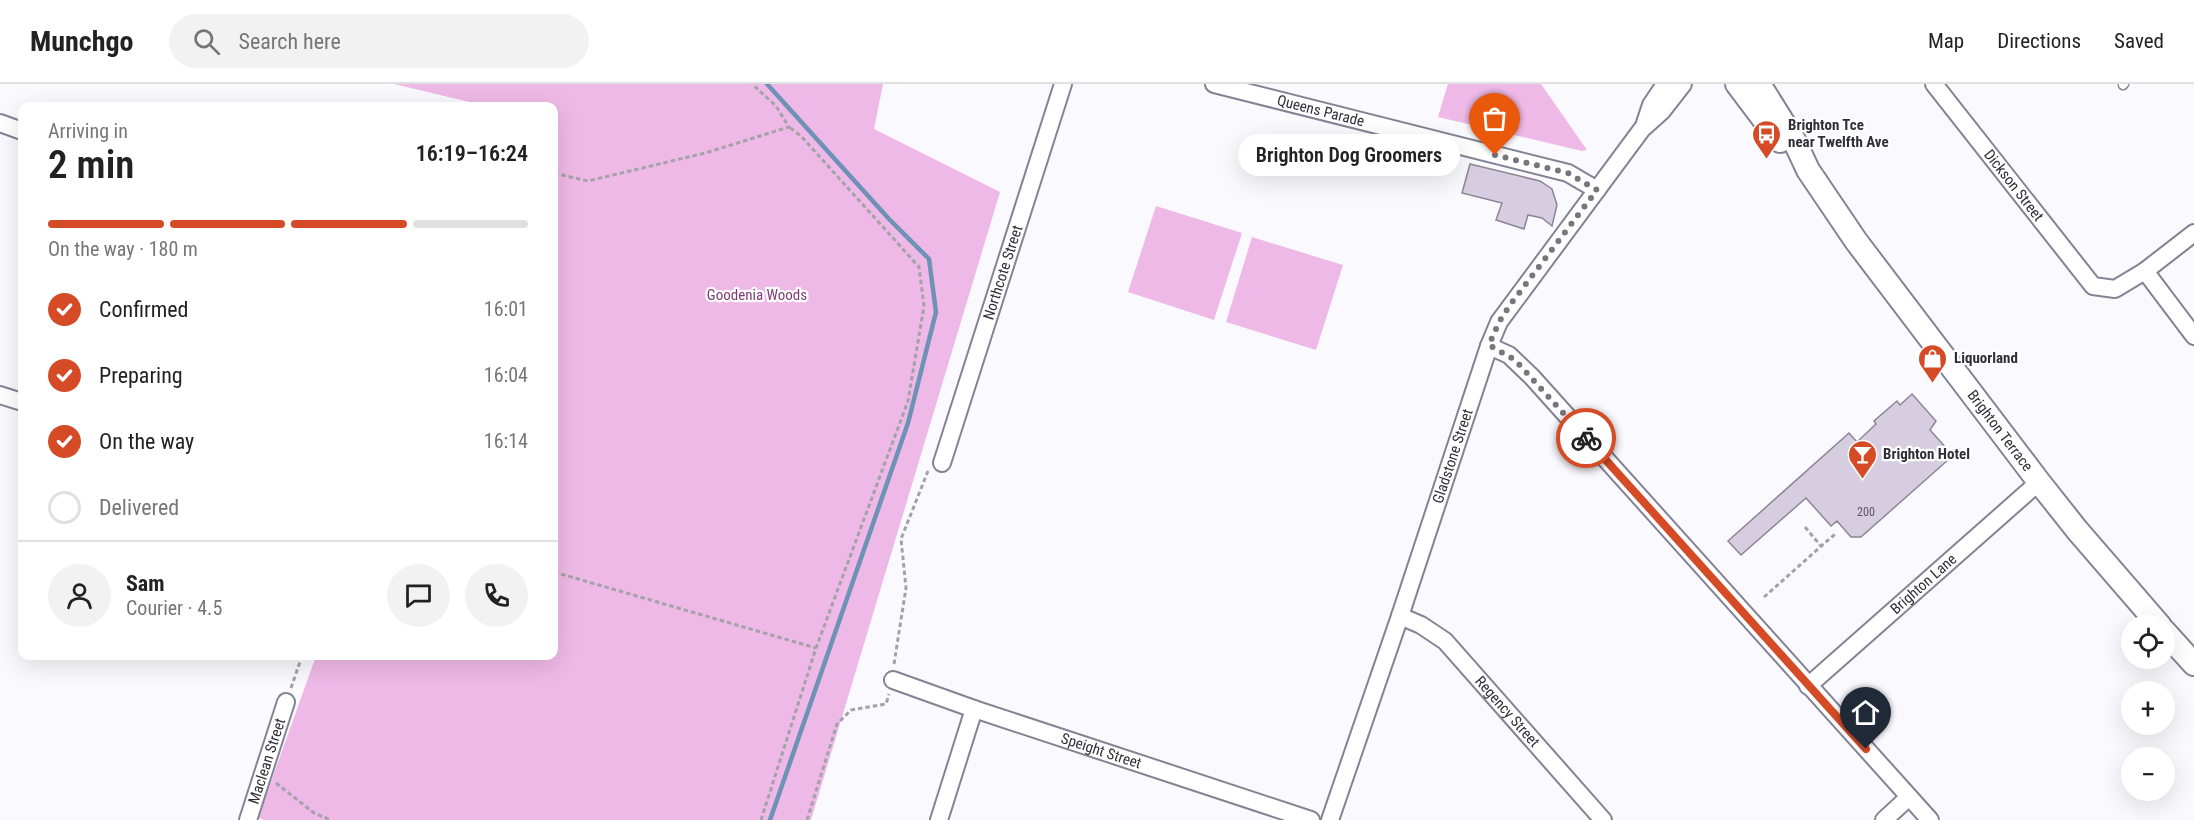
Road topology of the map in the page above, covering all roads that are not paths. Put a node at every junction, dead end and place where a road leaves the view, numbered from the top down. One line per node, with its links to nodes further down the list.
1 (1063, 84): 19 (street, Northcote Street)
2 (1214, 84): 12 (street, Queens Parade)
3 (1665, 84): 10 (street, Gladstone Street)
4 (1683, 84): 10 (street, Gladstone Street)
5 (1737, 84): 11 (main road, Brighton Terrace)
6 (1759, 84): 11 (main road, Brighton Terrace)
7 (1934, 84): 14 (street, Dickson Street)
8 (0, 123): 9 (street)
9 (18, 129)
10 (1642, 129): 12 (street, Gladstone Street)
11 (1808, 170): 20 (main road, Brighton Terrace)
12 (1597, 190): 16 (street, Gladstone Street)
13 (2194, 232): 14 (street)
14 (2145, 271): 15 (street)
15 (2194, 336)
16 (1489, 345): 22 (street, Gladstone Street); 26 (street)
17 (0, 395): 18 (street)
18 (18, 401)
19 (942, 463)
20 (2039, 482): 21 (main road, Brighton Terrace); 26 (street, Brighton Lane)
21 (2150, 615)
22 (1400, 616): 33 (street, Gladstone Street); 34 (street, Regency Street)
23 (2175, 643): 24 (main road)
24 (2194, 664)
25 (893, 680): 28 (street, Speight Street)
26 (1808, 686): 29 (street)
27 (286, 702): 30 (street, Maclean Street)
28 (974, 709): 31 (street); 32 (street, Speight Street)
29 (1909, 797): 35 (street); 36 (street)
30 (248, 820)
31 (939, 820)
32 (1311, 820)
33 (1331, 820)
34 (1603, 820)
35 (1884, 820)
36 (1930, 820)

